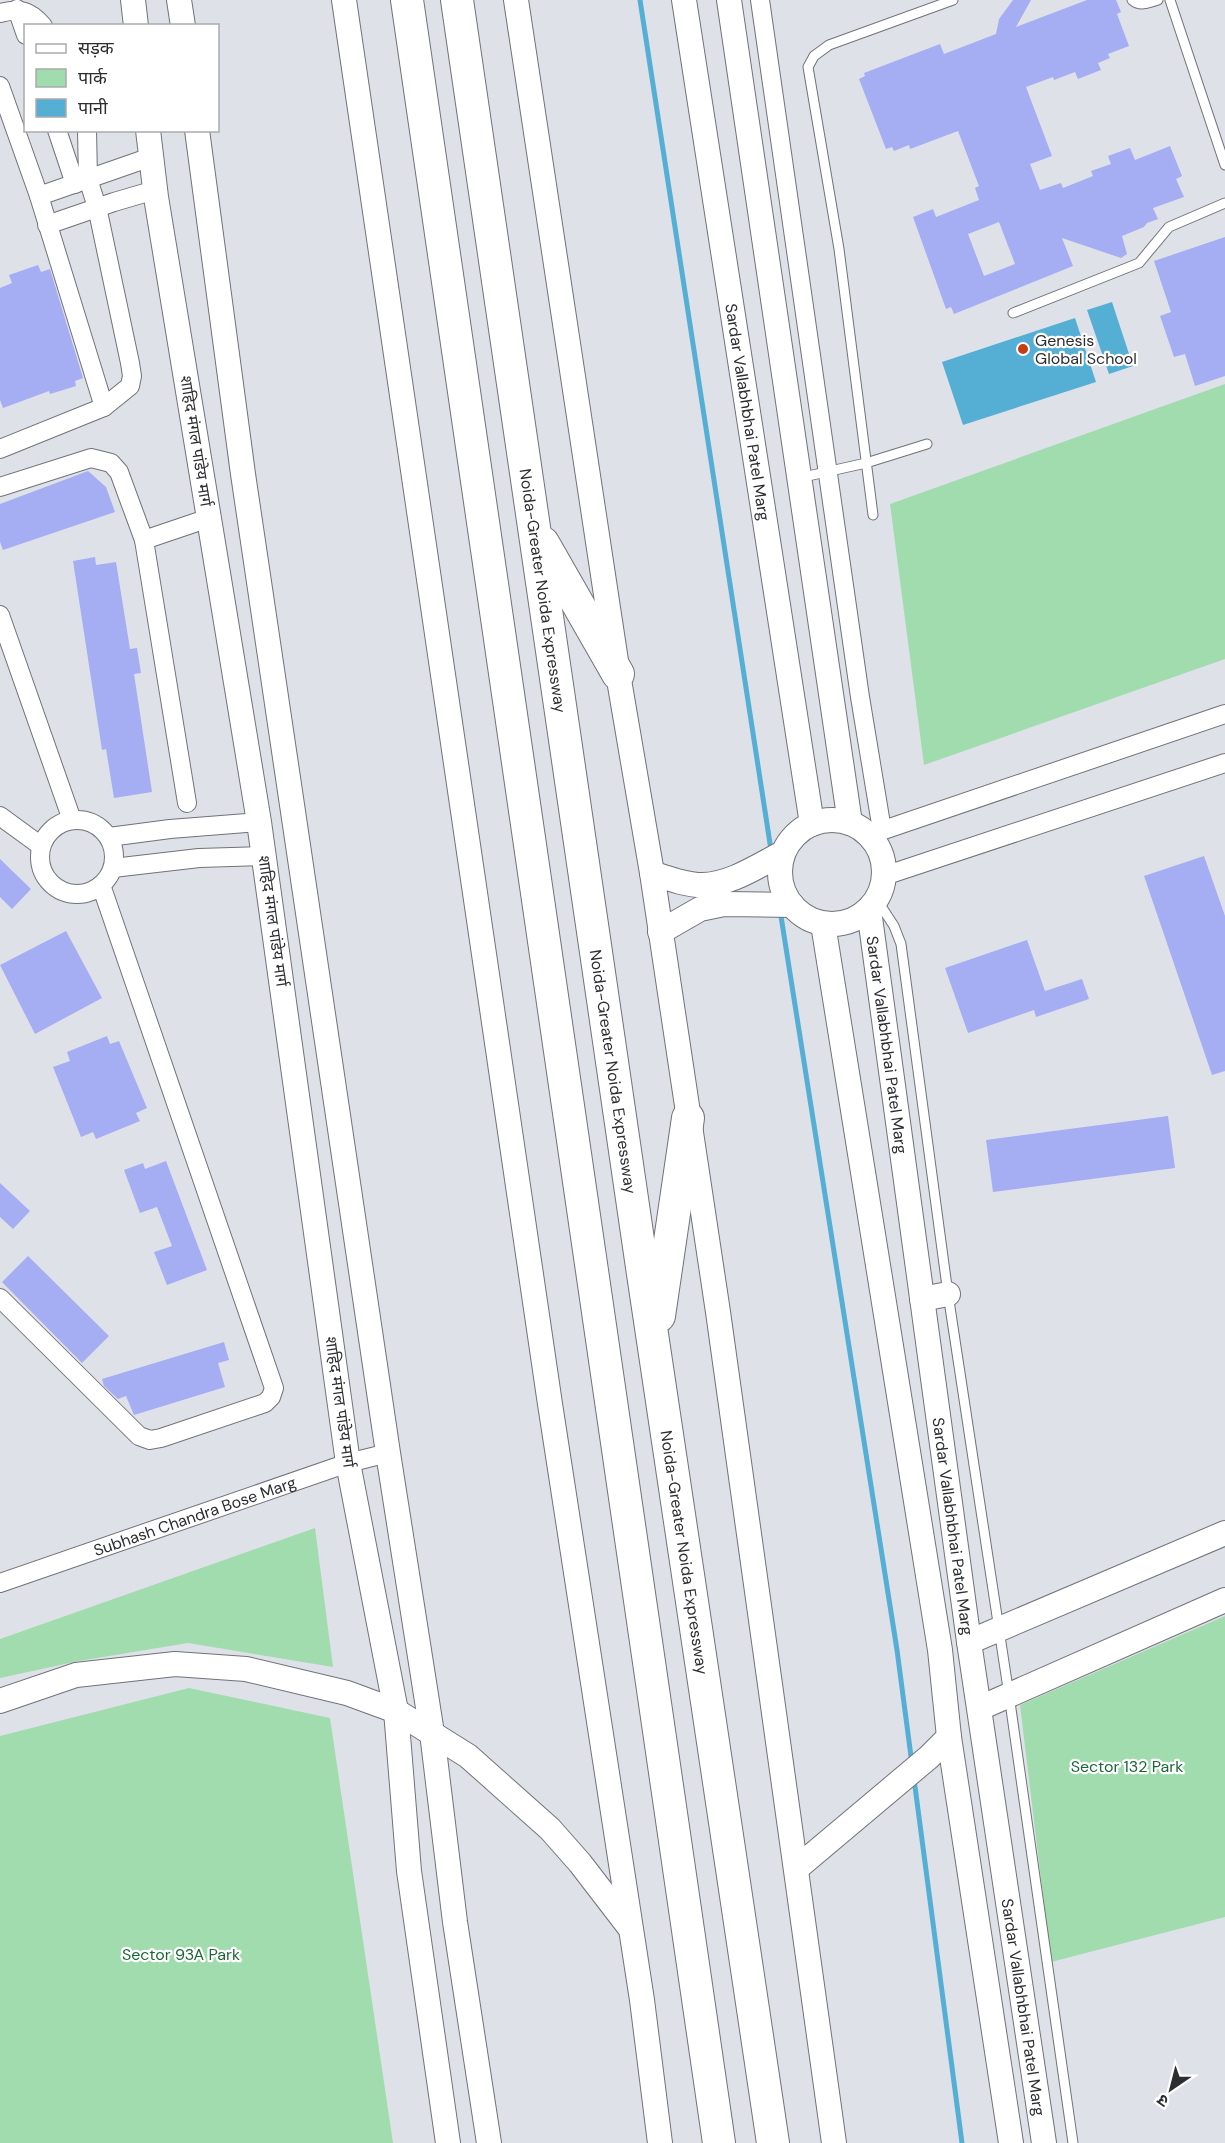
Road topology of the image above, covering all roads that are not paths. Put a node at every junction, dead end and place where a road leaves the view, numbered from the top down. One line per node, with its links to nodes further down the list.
1 (133, 0): 16 (street)
2 (179, 0): 17 (street)
3 (344, 0): 87 (street)
4 (407, 0): 91 (highway)
5 (457, 0): 42 (highway, Noida-Greater Noida Expressway)
6 (516, 0): 45 (street)
7 (684, 0): 52 (street, Sardar Vallabhbhai Patel Marg)
8 (729, 0): 38 (street, Sardar Vallabhbhai Patel Marg)
9 (760, 0): 37 (street)
10 (953, 0): 36 (lane)
11 (1132, 0): 12 (lane)
12 (1158, 0)
13 (1170, 0): 25 (lane)
14 (8, 11): 15 (street); 18 (street)
15 (42, 24)
16 (136, 24)
17 (183, 24)
18 (24, 32)
19 (0, 86): 28 (street)
20 (58, 132): 26 (street)
21 (87, 132): 26 (street)
22 (148, 132): 24 (street, शाहिद मंगल पांडेय मार्ग)
23 (197, 132): 73 (street)
24 (151, 157): 26 (street); 27 (street, शाहिद मंगल पांडेय मार्ग)
25 (1225, 165)
26 (81, 181): 28 (street); 30 (street)
27 (155, 190): 30 (street); 41 (street, शाहिद मंगल पांडेय मार्ग)
28 (39, 196): 31 (street)
29 (1225, 203): 32 (lane)
30 (97, 207): 31 (street); 33 (street)
31 (47, 225): 33 (street)
32 (1013, 313)
33 (104, 407): 35 (street)
34 (927, 444): 36 (lane)
35 (0, 449)
36 (866, 464): 37 (lane); 40 (lane)
37 (828, 472): 38 (lane); 54 (street)
38 (799, 478): 54 (street, Sardar Vallabhbhai Patel Marg)
39 (0, 487): 43 (street)
40 (873, 515)
41 (209, 518): 43 (street); 51 (street, शाहिद मंगल पांडेय मार्ग)
42 (534, 526): 45 (highway); 72 (highway, Noida-Greater Noida Expressway)
43 (144, 540): 48 (street)
44 (0, 615): 50 (street)
45 (618, 674): 61 (street)
46 (1225, 714): 54 (street)
47 (1225, 763): 62 (street)
48 (187, 804)
49 (0, 816): 56 (street)
50 (72, 820): 55 (street); 56 (street)
51 (259, 822): 53 (street); 58 (street, शाहिद मंगल पांडेय मार्ग)
52 (812, 824): 54 (street); 57 (street)
53 (178, 828): 55 (street); 59 (street)
54 (867, 829): 62 (street, Sardar Vallabhbhai Patel Marg)
55 (109, 837): 60 (street)
56 (41, 846): 63 (street)
57 (783, 853): 61 (street); 64 (street)
58 (264, 856): 59 (street); 74 (street, शाहिद मंगल पांडेय मार्ग)
59 (184, 859): 60 (street)
60 (113, 868): 63 (street)
61 (652, 873): 67 (street)
62 (884, 876): 65 (street, Sardar Vallabhbhai Patel Marg)
63 (101, 885): 70 (street)
64 (792, 905): 66 (street); 67 (street)
65 (873, 905): 66 (street, Sardar Vallabhbhai Patel Marg); 69 (lane); 71 (street, Sardar Vallabhbhai Patel Marg)
66 (823, 924): 85 (street, Sardar Vallabhbhai Patel Marg)
67 (660, 932): 68 (street)
68 (688, 1118): 72 (highway); 86 (street)
69 (948, 1294): 71 (street); 78 (lane)
70 (0, 1298)
71 (922, 1299): 79 (street, Sardar Vallabhbhai Patel Marg)
72 (654, 1348): 92 (highway, Noida-Greater Noida Expressway)
73 (388, 1454): 74 (street, Subhash Chandra Bose Marg); 84 (street)
74 (348, 1463): 76 (street, Subhash Chandra Bose Marg); 83 (street, शाहिद मंगल पांडेय मार्ग)
75 (1225, 1533): 78 (street)
76 (0, 1583)
77 (1225, 1600): 80 (street)
78 (998, 1630): 79 (street); 80 (lane)
79 (969, 1642): 82 (street, Sardar Vallabhbhai Patel Marg)
80 (1009, 1695): 82 (street); 96 (lane)
81 (0, 1701): 83 (street)
82 (980, 1708): 95 (street, Sardar Vallabhbhai Patel Marg)
83 (396, 1711): 84 (street); 88 (street, शाहिद मंगल पांडेय मार्ग)
84 (432, 1733): 87 (street); 89 (street)
85 (949, 1737): 86 (street); 94 (street, Sardar Vallabhbhai Patel Marg)
86 (796, 1868): 93 (street)
87 (631, 1930): 90 (street)
88 (448, 2143)
89 (489, 2143)
90 (660, 2143)
91 (719, 2143)
92 (774, 2143)
93 (834, 2143)
94 (1011, 2143)
95 (1044, 2143)
96 (1072, 2143)

